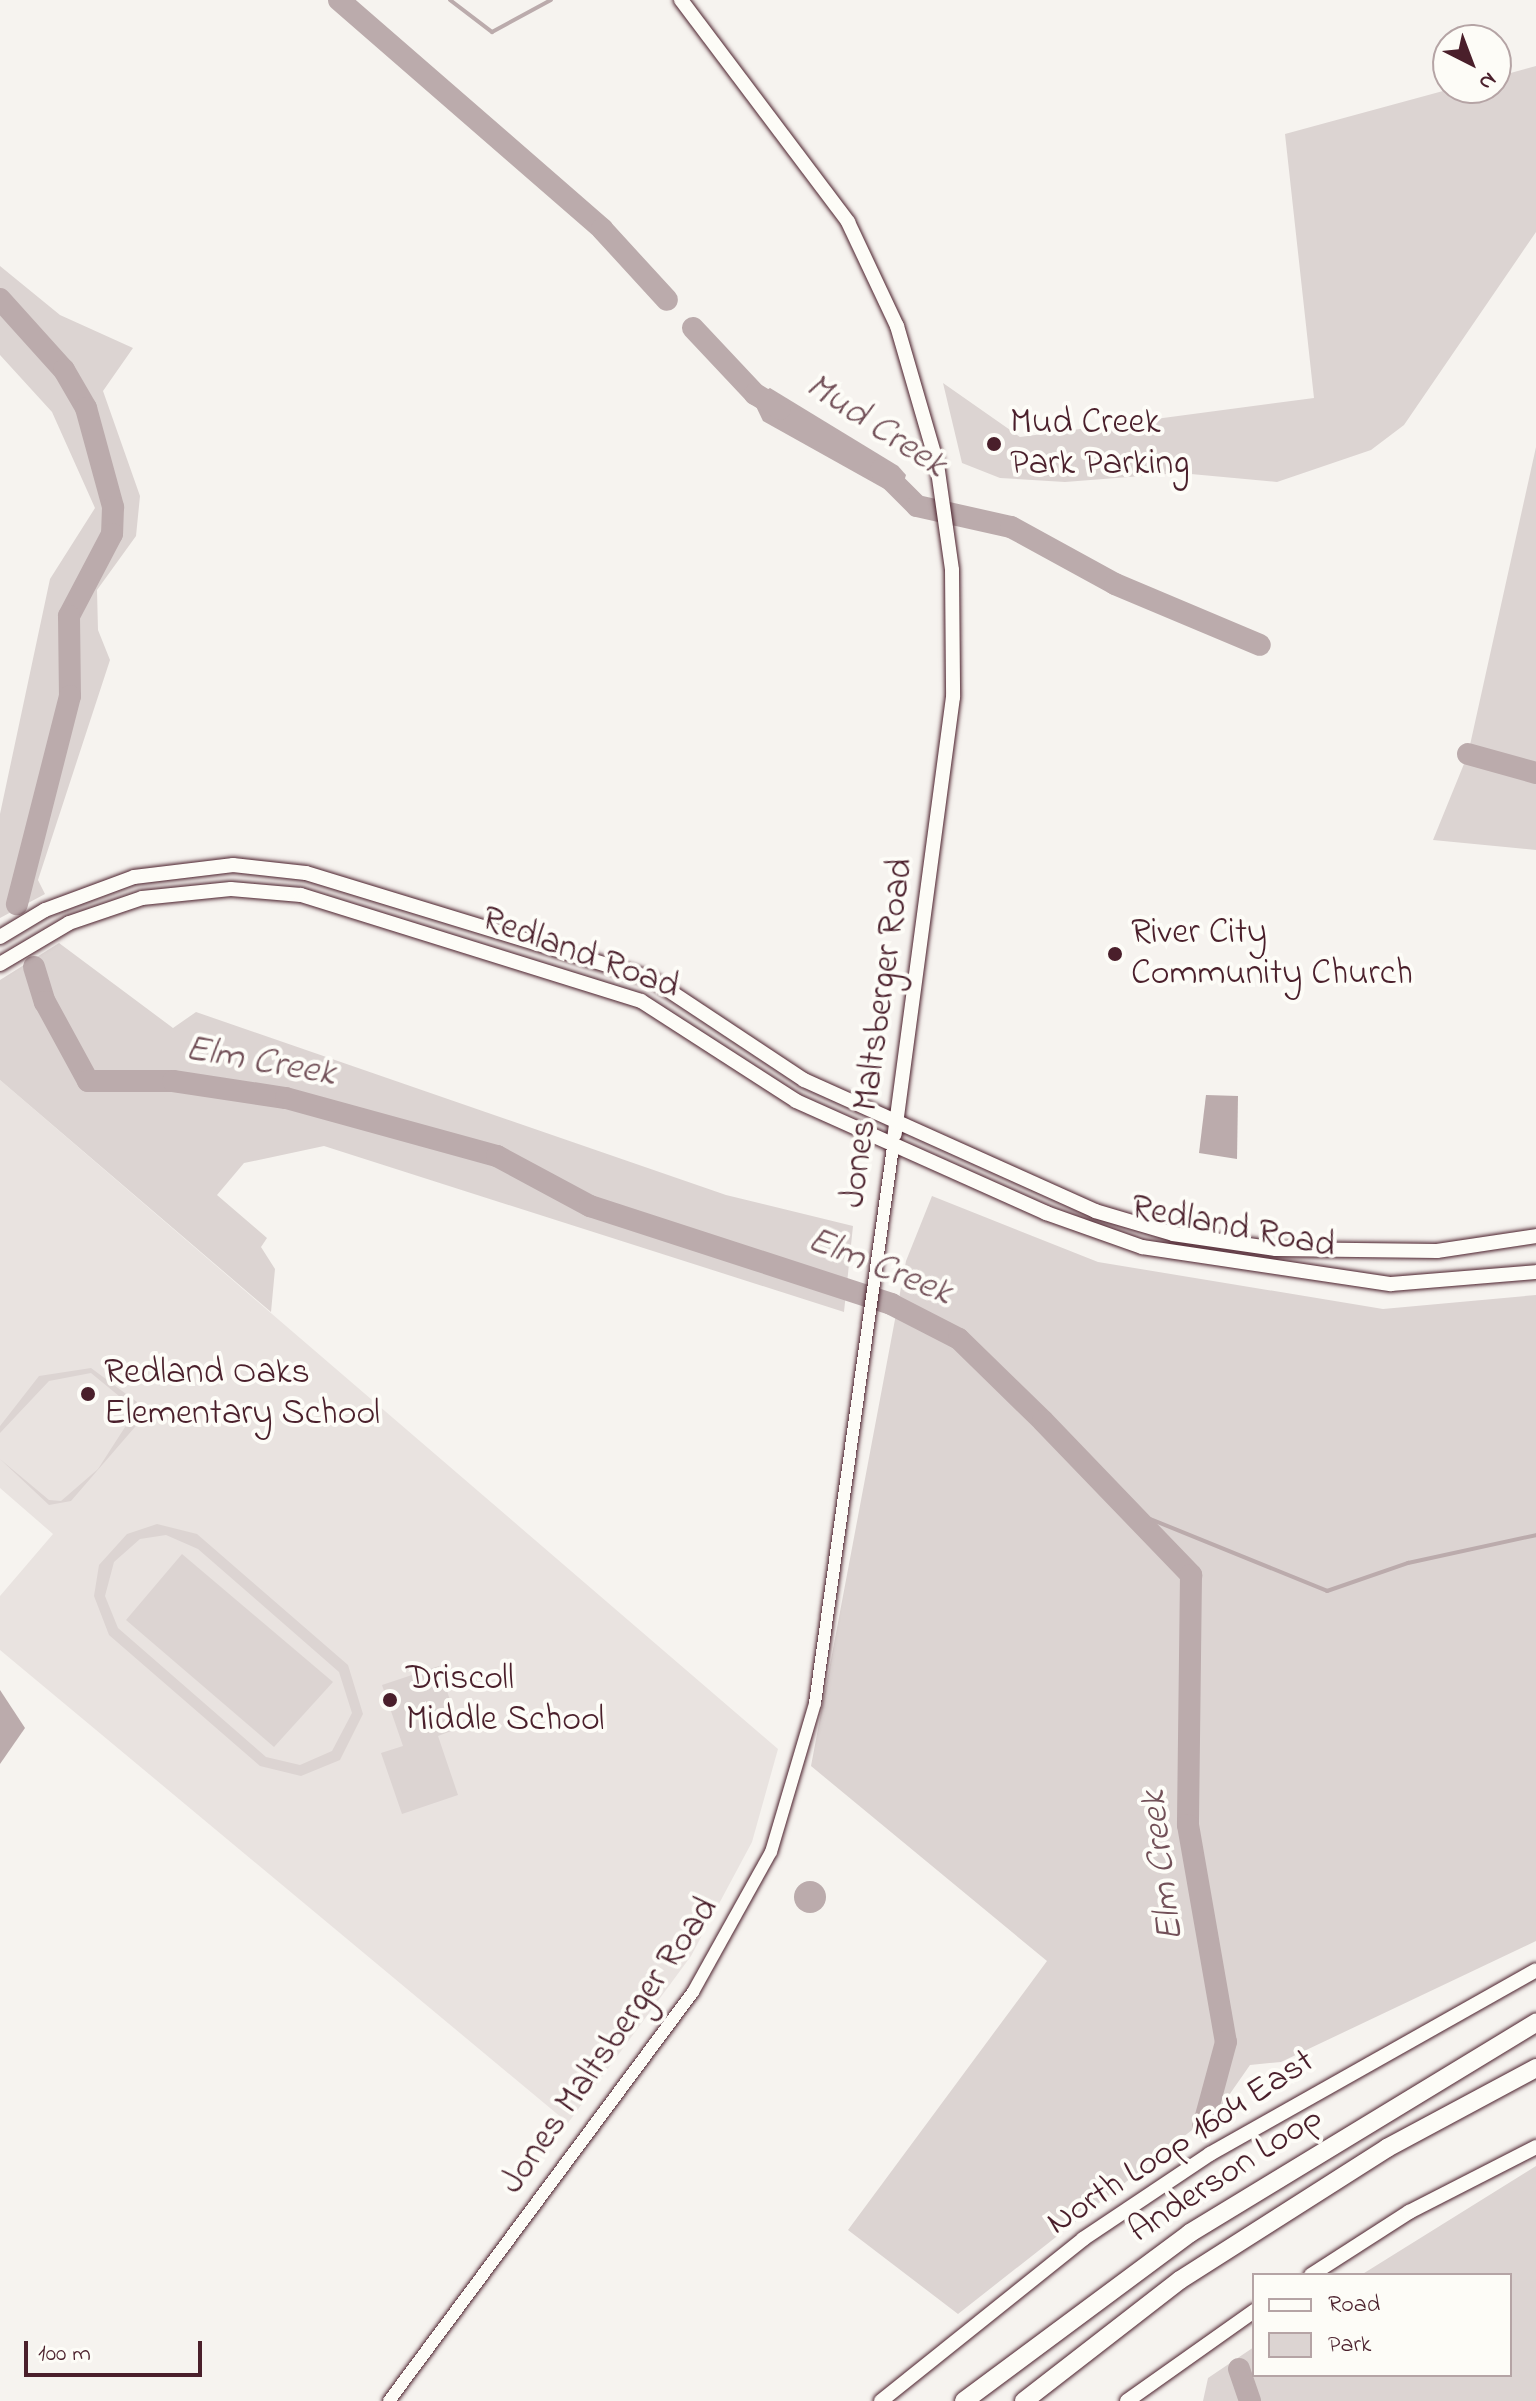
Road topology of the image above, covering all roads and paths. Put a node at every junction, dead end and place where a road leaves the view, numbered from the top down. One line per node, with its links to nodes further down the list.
1 (681, 0): 4 (main road, Jones Maltsberger Road)
2 (0, 937): 4 (main road, Redland Road)
3 (0, 964): 5 (main road, Redland Road)
4 (896, 1126): 5 (main road, Jones Maltsberger Road); 6 (main road, Redland Road)
5 (893, 1147): 7 (main road, Redland Road); 14 (street, Jones Maltsberger Road)
6 (1536, 1236)
7 (1536, 1272)
8 (1536, 1970): 15 (main road, North Loop 1604 East)
9 (1536, 2023): 16 (highway, Anderson Loop)
10 (1536, 2068): 17 (highway, Anderson Loop)
11 (1536, 2147): 12 (main road)
12 (1314, 2273)
13 (1252, 2312): 18 (main road)
14 (389, 2401)
15 (881, 2401)
16 (964, 2401)
17 (1024, 2401)
18 (1127, 2401)

